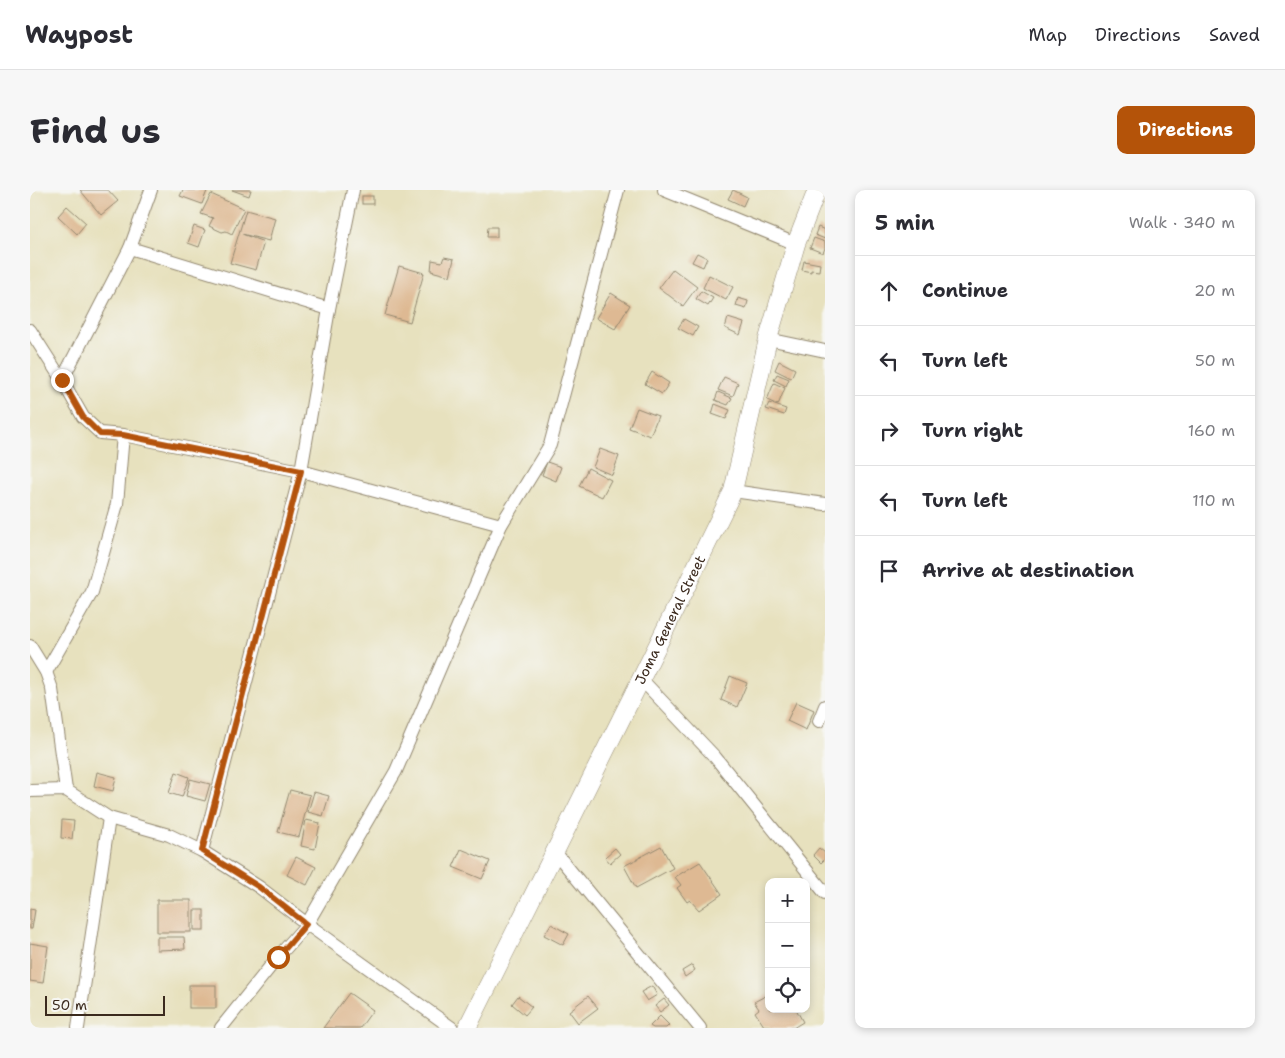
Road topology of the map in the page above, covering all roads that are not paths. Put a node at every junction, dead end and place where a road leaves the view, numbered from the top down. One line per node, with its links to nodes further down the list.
1 (151, 190): 7 (street)
2 (352, 190): 8 (street)
3 (618, 190): 17 (street)
4 (664, 190): 6 (street)
5 (817, 190): 6 (street, Joma General Street)
6 (796, 244): 10 (street, Joma General Street)
7 (130, 248): 8 (street); 12 (street)
8 (329, 309): 14 (street)
9 (30, 330): 12 (street)
10 (768, 339): 11 (street); 15 (street, Joma General Street)
11 (825, 351)
12 (62, 380): 13 (street)
13 (123, 435): 14 (street); 19 (street)
14 (301, 471): 17 (street); 26 (street)
15 (733, 491): 16 (street); 20 (street, Joma General Street)
16 (825, 504)
17 (501, 525): 29 (street)
18 (30, 646): 19 (street)
19 (46, 672): 23 (street)
20 (641, 679): 27 (street, Joma General Street); 28 (street)
21 (825, 706): 22 (street)
22 (819, 721)
23 (66, 790): 24 (street); 25 (street)
24 (30, 791)
25 (109, 818): 26 (street); 30 (street)
26 (202, 851): 29 (street)
27 (555, 852): 33 (street, Joma General Street); 34 (street)
28 (825, 893)
29 (306, 924): 31 (street); 32 (street)
30 (78, 1028)
31 (221, 1028)
32 (452, 1028)
33 (467, 1028)
34 (700, 1028)

